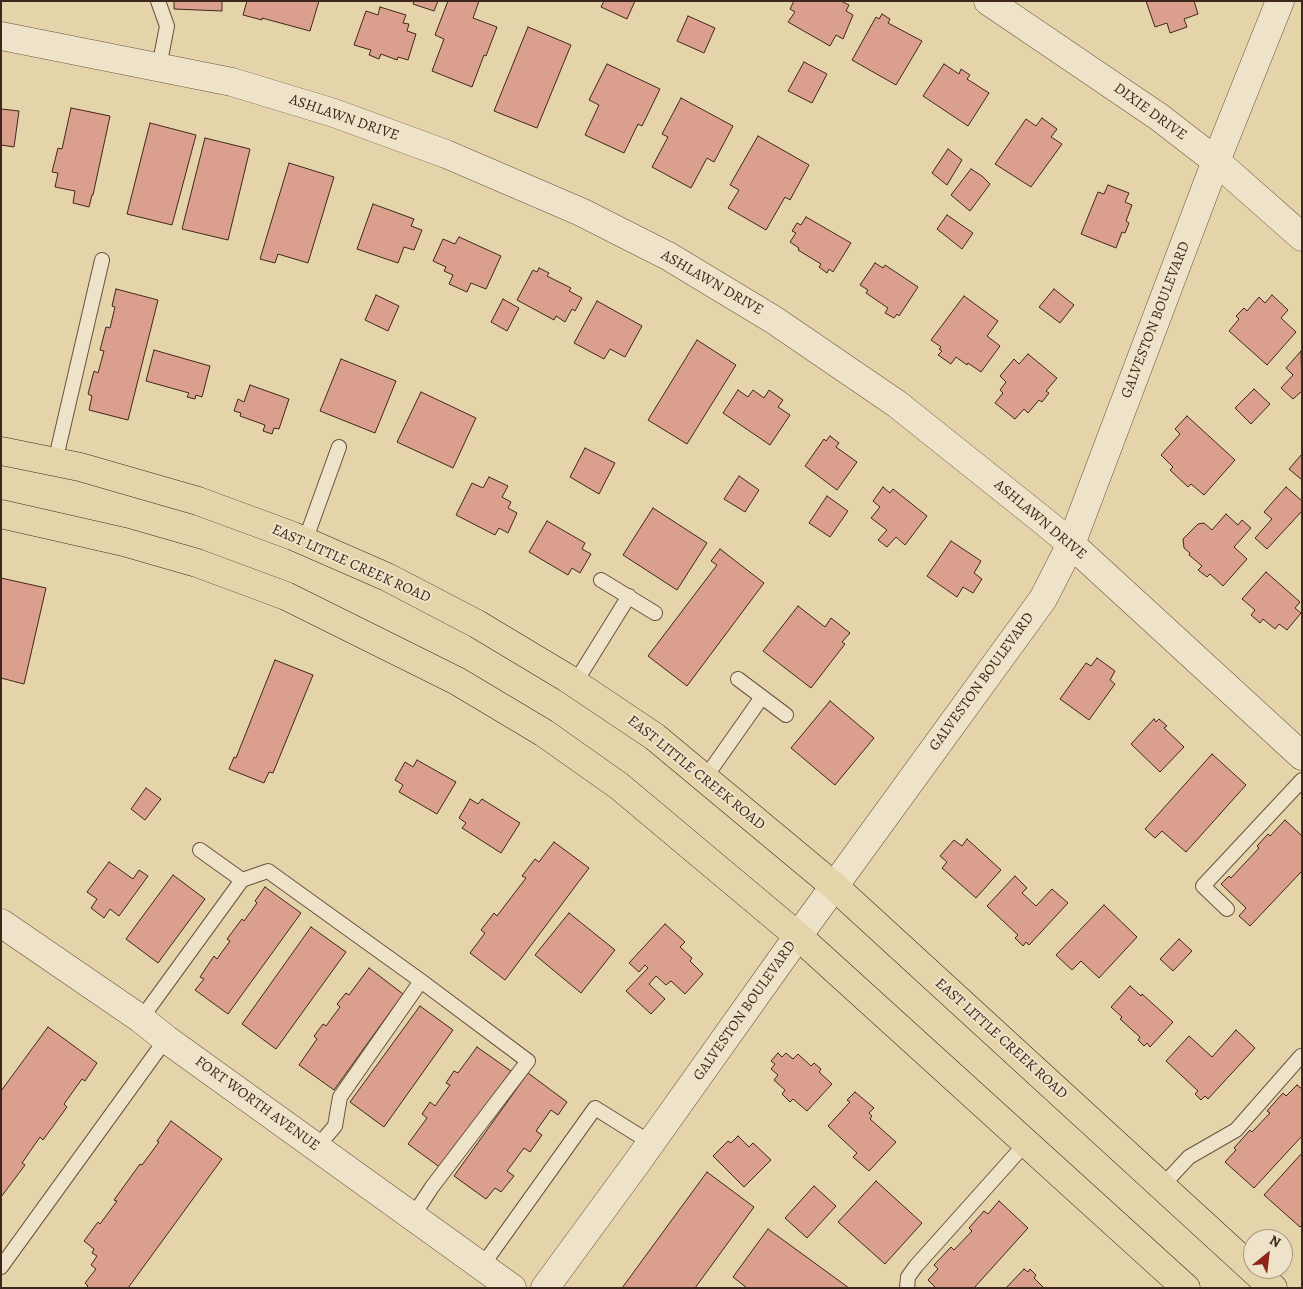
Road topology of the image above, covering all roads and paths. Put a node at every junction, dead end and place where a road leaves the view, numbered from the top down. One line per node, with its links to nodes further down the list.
1 (158, 1): 5 (lane)
2 (988, 1): 6 (street, DIXIE DRIVE)
3 (1280, 1): 6 (street, GALVESTON BOULEVARD)
4 (1, 36): 5 (street, ASHLAWN DRIVE)
5 (159, 67): 14 (street, ASHLAWN DRIVE)
6 (1216, 161): 7 (street, DIXIE DRIVE); 14 (street, GALVESTON BOULEVARD)
7 (1302, 237)
8 (102, 260): 11 (lane)
9 (339, 447): 13 (lane)
10 (1, 451): 11 (main road, EAST LITTLE CREEK ROAD)
11 (55, 462): 13 (main road, EAST LITTLE CREEK ROAD)
12 (1, 514): 30 (main road)
13 (305, 541): 19 (main road, EAST LITTLE CREEK ROAD)
14 (1071, 544): 22 (street, ASHLAWN DRIVE); 27 (street, GALVESTON BOULEVARD)
15 (601, 580): 16 (lane)
16 (628, 596): 17 (lane); 19 (lane)
17 (655, 613)
18 (738, 679): 20 (lane)
19 (575, 683): 23 (main road, EAST LITTLE CREEK ROAD)
20 (762, 697): 21 (lane); 23 (lane)
21 (786, 715)
22 (1302, 756)
23 (705, 778): 27 (main road, EAST LITTLE CREEK ROAD)
24 (1302, 780): 28 (lane)
25 (200, 850): 26 (lane)
26 (242, 880): 31 (lane); 32 (lane)
27 (834, 886): 30 (street, GALVESTON BOULEVARD); 38 (main road, EAST LITTLE CREEK ROAD)
28 (1227, 909)
29 (1, 923): 32 (street, FORT WORTH AVENUE)
30 (798, 936): 35 (street, GALVESTON BOULEVARD); 36 (main road)
31 (421, 981): 37 (lane); 39 (lane)
32 (141, 1019): 33 (street, FORT WORTH AVENUE)
33 (166, 1039): 37 (street, FORT WORTH AVENUE); 41 (lane)
34 (1302, 1056): 38 (lane)
35 (651, 1143): 40 (lane); 43 (street, GALVESTON BOULEVARD)
36 (1026, 1143): 44 (lane); 45 (main road)
37 (317, 1147): 39 (street, FORT WORTH AVENUE)
38 (1162, 1186): 46 (main road, EAST LITTLE CREEK ROAD)
39 (413, 1216): 40 (street, FORT WORTH AVENUE)
40 (482, 1266): 42 (street, FORT WORTH AVENUE)
41 (1, 1267)
42 (512, 1288)
43 (545, 1288)
44 (906, 1288)
45 (1186, 1288)
46 (1273, 1288)

